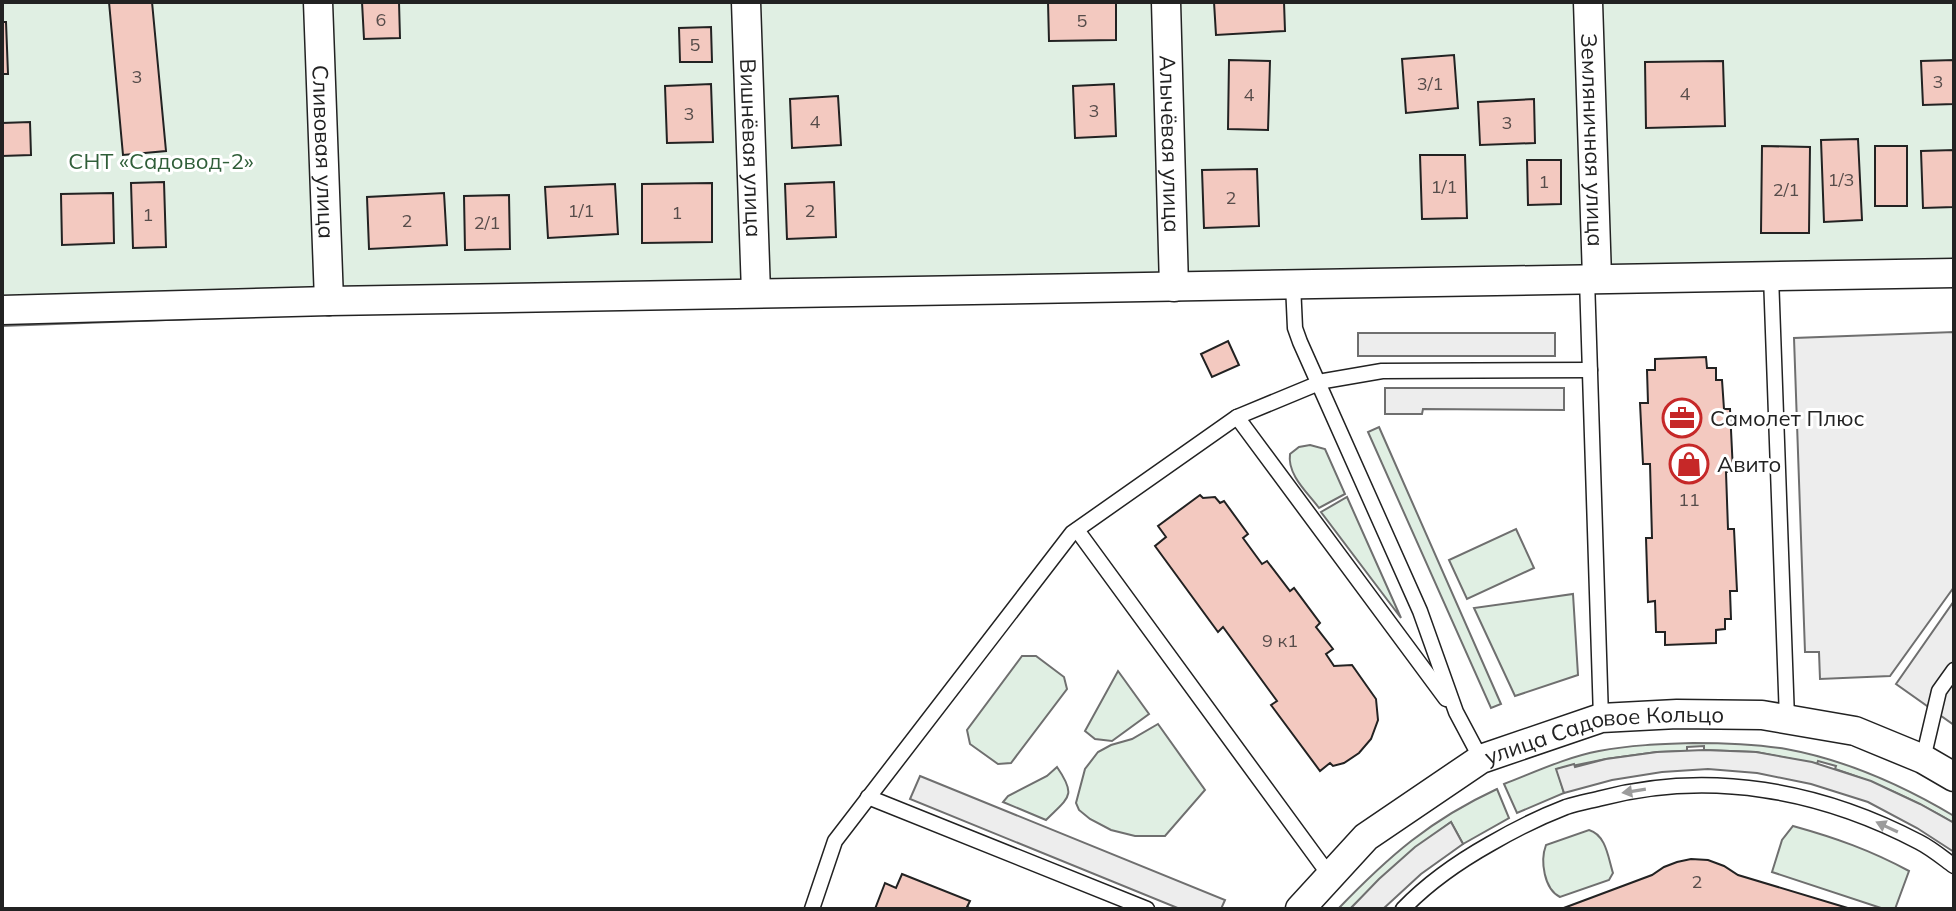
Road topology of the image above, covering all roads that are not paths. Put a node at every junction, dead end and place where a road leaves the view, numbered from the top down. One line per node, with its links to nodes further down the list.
1 (318, 2): 11 (street, Сливовая улица)
2 (746, 2): 10 (street, Вишнёвая улица)
3 (1166, 2): 9 (street, Алычёвая улица)
4 (1588, 2): 7 (street, Земляничная улица)
5 (1954, 273): 6 (street)
6 (1771, 276): 7 (street); 20 (lane)
7 (1592, 279): 8 (street); 13 (lane)
8 (1293, 284): 9 (street); 14 (lane)
9 (1174, 287): 10 (street)
10 (756, 293): 11 (street)
11 (329, 301): 12 (street)
12 (2, 310)
13 (1590, 370): 14 (lane); 19 (lane)
14 (1319, 384): 15 (lane); 18 (lane)
15 (1237, 417): 16 (lane); 18 (lane)
16 (1077, 530): 24 (lane); 26 (lane)
17 (1954, 670): 22 (lane)
18 (1456, 712): 21 (lane)
19 (1601, 718): 20 (street, улица Садовое Кольцо); 21 (street, улица Садовое Кольцо)
20 (1787, 719): 22 (street, улица Садовое Кольцо)
21 (1481, 759): 26 (street, улица Садовое Кольцо)
22 (1923, 759): 23 (street, улица Садовое Кольцо)
23 (1954, 777)
24 (868, 797): 27 (lane); 28 (lane)
25 (1954, 866): 30 (lane, one-way to 30)
26 (1330, 876): 29 (street, улица Садовое Кольцо)
27 (812, 909)
28 (1147, 909)
29 (1300, 909)
30 (1403, 909)

